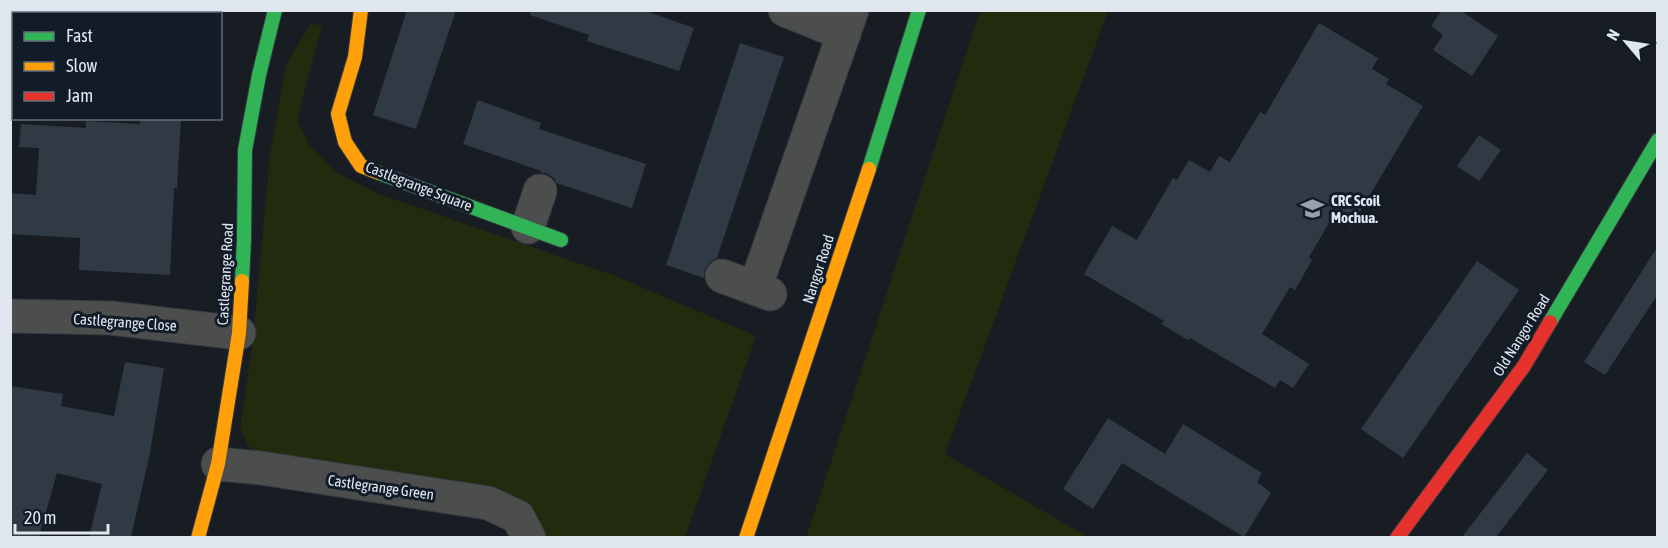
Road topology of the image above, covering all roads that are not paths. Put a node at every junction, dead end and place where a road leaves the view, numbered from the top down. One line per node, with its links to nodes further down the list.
1 (275, 10): 12 (street, Castlegrange Road)
2 (361, 10): 8 (street, Castlegrange Square)
3 (785, 10): 5 (street)
4 (920, 10): 16 (street, Nangor Road)
5 (848, 22): 10 (street)
6 (1658, 140): 17 (street, Old Nangor Road)
7 (540, 191): 8 (street)
8 (528, 227): 9 (street, Castlegrange Square)
9 (561, 240)
10 (722, 276)
11 (10, 316): 12 (street, Castlegrange Close)
12 (239, 333): 13 (street, Castlegrange Road)
13 (218, 464): 14 (street, Castlegrange Road); 15 (street, Castlegrange Green)
14 (198, 537)
15 (528, 537)
16 (747, 537)
17 (1397, 537)

